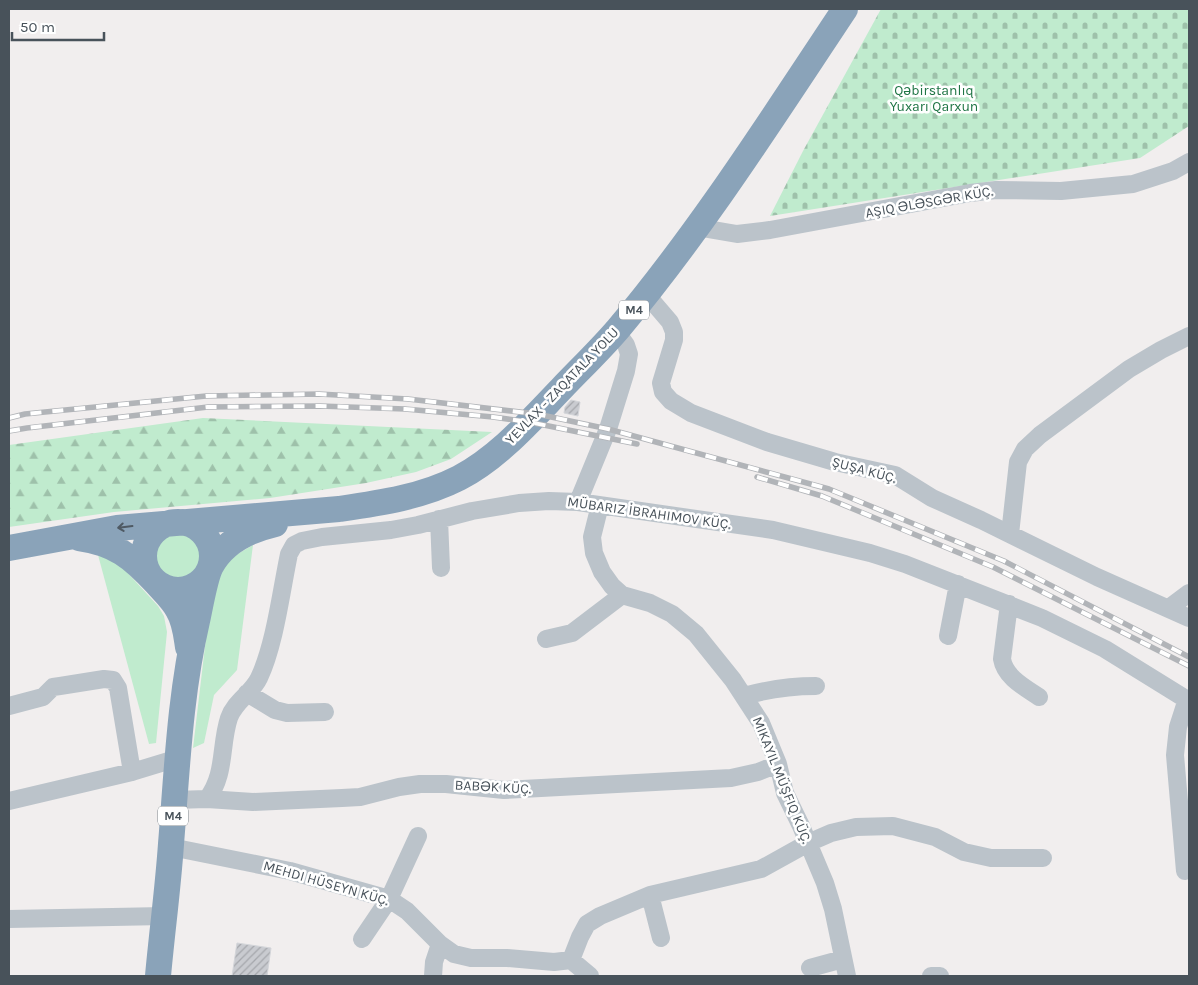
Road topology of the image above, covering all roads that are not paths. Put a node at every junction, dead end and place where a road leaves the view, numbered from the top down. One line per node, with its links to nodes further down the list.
1 (845, 9): 3 (highway, YEVLAX - ZAQATALA YOLU / M4)
2 (1189, 162): 3 (street)
3 (696, 227): 4 (highway, YEVLAX - ZAQATALA YOLU / M4)
4 (646, 294): 5 (highway, YEVLAX - ZAQATALA YOLU / M4); 12 (street, ŞUŞA KÜÇ.)
5 (616, 330): 7 (street); 9 (highway, YEVLAX - ZAQATALA YOLU / M4)
6 (1189, 336): 12 (street)
7 (578, 502): 8 (street, MÜBARIZ İBRAHIMOV KÜÇ.); 10 (street, MÜBARIZ İBRAHIMOV KÜÇ.)
8 (600, 505): 18 (street, MÜBARIZ İBRAHIMOV KÜÇ.); 20 (street)
9 (339, 509): 11 (highway); 15 (highway)
10 (439, 519): 16 (street); 28 (street, MÜBARIZ İBRAHIMOV KÜÇ.)
11 (173, 523): 13 (highway, one-way to 13); 15 (highway); 17 (highway)
12 (1010, 534): 22 (street, ŞUŞA KÜÇ.)
13 (68, 536): 14 (highway); 17 (highway)
14 (9, 548)
15 (210, 568): 17 (highway); 26 (highway)
16 (441, 568)
17 (154, 580): 26 (highway)
18 (958, 584): 21 (street, MÜBARIZ İBRAHIMOV KÜÇ.); 24 (street)
19 (1189, 593): 22 (street)
20 (622, 595): 25 (street); 29 (street)
21 (1009, 604): 30 (street); 31 (street, MÜBARIZ İBRAHIMOV KÜÇ.)
22 (1168, 608): 23 (street, ŞUŞA KÜÇ.)
23 (1189, 618)
24 (948, 636)
25 (546, 639)
26 (189, 655): 34 (highway, M4)
27 (816, 686): 29 (street)
28 (247, 693): 33 (street); 37 (street, MÜBARIZ İBRAHIMOV KÜÇ.)
29 (744, 696): 35 (street)
30 (1039, 697)
31 (1188, 700): 44 (street)
32 (9, 706): 36 (street)
33 (325, 712)
34 (178, 758): 36 (street); 38 (highway, M4)
35 (778, 764): 37 (street, BABƏK KÜÇ.); 41 (street)
36 (132, 772): 39 (street)
37 (208, 799): 38 (street)
38 (174, 800): 42 (highway, M4)
39 (9, 801)
40 (418, 836): 46 (street)
41 (808, 843): 43 (street); 45 (street); 54 (street)
42 (171, 847): 46 (street, MEHDI HÜSEYN KÜÇ.); 47 (highway, M4)
43 (1043, 858)
44 (1185, 872)
45 (650, 895): 49 (street); 52 (street)
46 (388, 899): 50 (street); 51 (street, MEHDI HÜSEYN KÜÇ.)
47 (164, 916): 48 (street); 55 (highway, M4)
48 (9, 919)
49 (661, 938)
50 (362, 939)
51 (440, 944): 52 (street, MEHDI HÜSEYN KÜÇ.); 56 (street)
52 (559, 966): 57 (street)
53 (810, 968): 54 (street)
54 (845, 968)
55 (158, 976)
56 (433, 976)
57 (590, 976)
58 (931, 976): 59 (street)
59 (940, 976)

